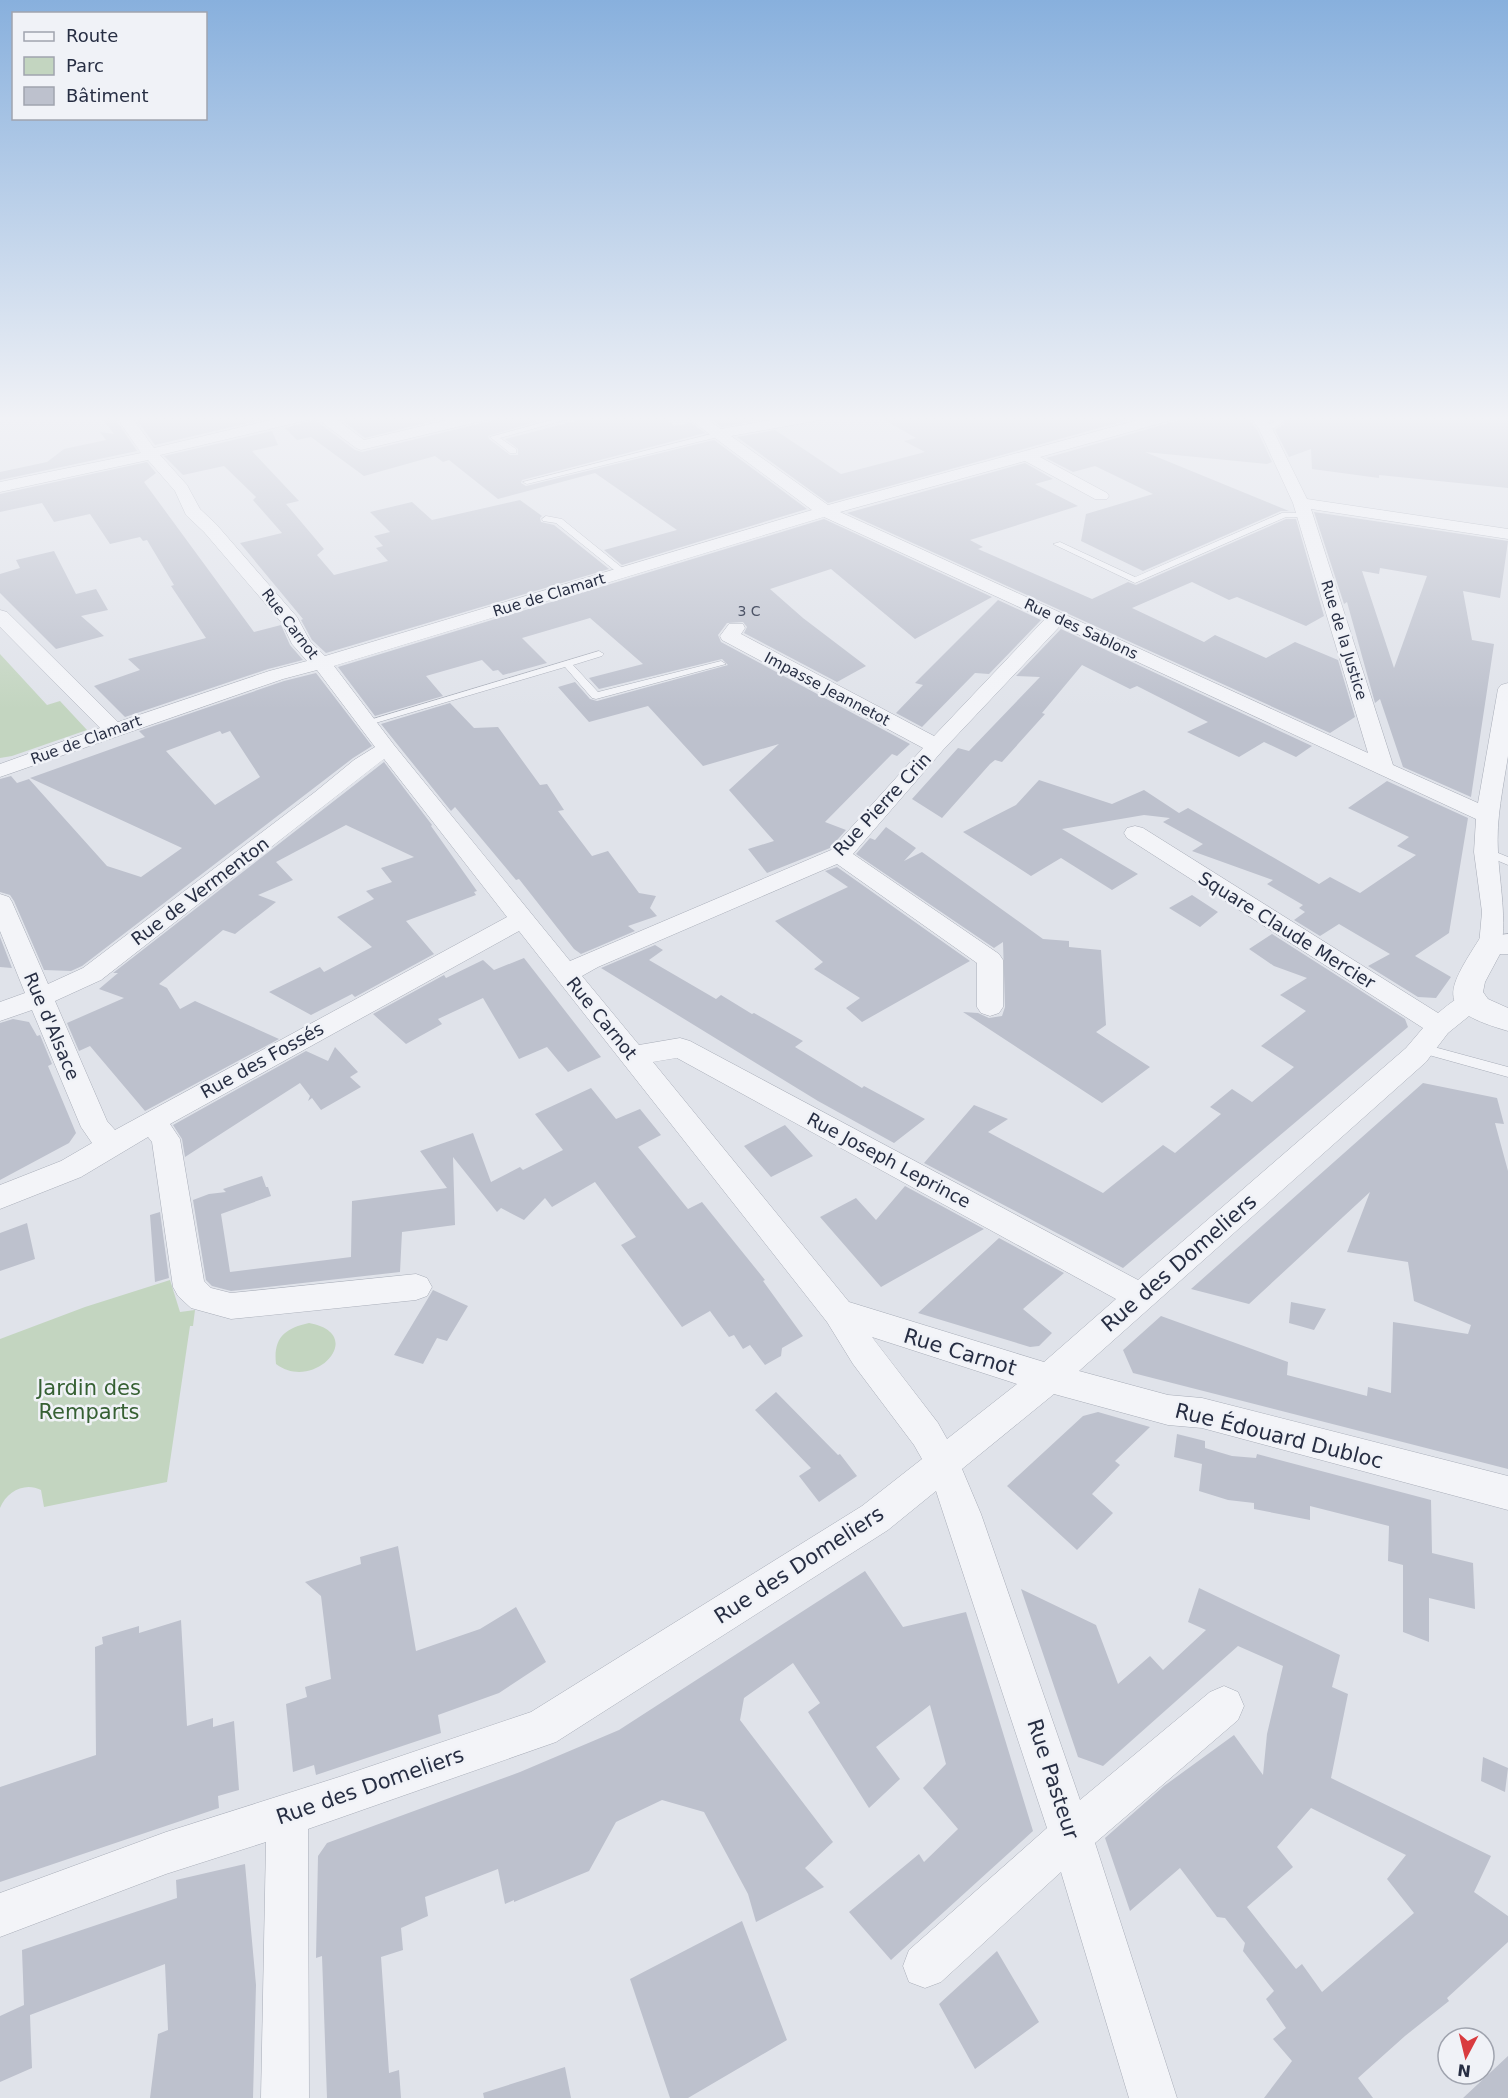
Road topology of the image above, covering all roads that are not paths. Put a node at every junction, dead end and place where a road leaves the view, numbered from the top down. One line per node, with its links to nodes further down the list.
1 (194, 513): 15 (street, Rue Carnot)
2 (819, 513): 10 (street, Rue de Clamart)
3 (829, 513): 12 (street, Rue des Sablons)
4 (1291, 513): 9 (lane)
5 (1304, 513): 23 (street, Rue de la Justice)
6 (1335, 513): 8 (street)
7 (546, 519): 10 (lane)
8 (1508, 534)
9 (1057, 544)
10 (622, 572): 15 (street, Rue de Clamart)
11 (0, 616): 20 (street)
12 (1057, 618): 21 (street, Rue Pierre Crin); 23 (street, Rue des Sablons)
13 (736, 628): 21 (street, Impasse Jeannetot)
14 (599, 654): 16 (lane)
15 (320, 663): 19 (street, Rue Carnot); 20 (street, Rue de Clamart)
16 (567, 664): 17 (lane); 19 (lane)
17 (721, 664)
18 (1508, 689): 25 (street)
19 (368, 722): 22 (street, Rue Carnot)
20 (114, 730): 24 (street, Rue de Clamart)
21 (936, 746): 27 (street, Rue Pierre Crin)
22 (387, 749): 30 (street, Rue Carnot); 33 (street, Rue de Vermenton)
23 (1384, 769): 25 (street, Rue des Sablons)
24 (0, 771)
25 (1487, 816): 28 (street)
26 (1135, 833): 38 (street, Square Claude Mercier)
27 (839, 855): 32 (street, Rue Pierre Crin); 35 (street)
28 (1497, 856): 31 (street)
29 (0, 902): 33 (street, Rue d'Alsace)
30 (522, 919): 32 (street, Rue Carnot); 42 (street, Rue des Fossés)
31 (1500, 932): 34 (street)
32 (566, 974): 40 (street, Rue Carnot)
33 (40, 997): 36 (street, Rue de Vermenton); 43 (street, Rue d'Alsace)
34 (1470, 1002): 37 (street); 38 (street, Rue des Domeliers)
35 (990, 1007)
36 (0, 1012)
37 (1508, 1020)
38 (1439, 1026): 39 (street, Rue des Domeliers)
39 (1423, 1048): 41 (lane); 46 (street, Rue des Domeliers)
40 (633, 1056): 46 (street, Rue Joseph Leprince); 47 (street, Rue Carnot)
41 (1508, 1072)
42 (152, 1121): 43 (street, Rue des Fossés); 45 (street)
43 (112, 1145): 44 (street, Rue des Fossés)
44 (0, 1197)
45 (416, 1287)
46 (1140, 1297): 48 (street, Rue des Domeliers)
47 (838, 1312): 48 (street, Rue Carnot); 49 (street, Rue Carnot)
48 (1050, 1377): 49 (street, Rue des Domeliers); 50 (street, Rue Édouard Dubloc)
49 (942, 1464): 52 (street, Rue des Domeliers); 53 (street, Rue Pasteur)
50 (1508, 1493)
51 (1224, 1706): 53 (street)
52 (287, 1815): 54 (street, Rue des Domeliers); 56 (street)
53 (1071, 1835): 55 (street); 57 (street, Rue Pasteur)
54 (0, 1915)
55 (925, 1966)
56 (285, 2098)
57 (1153, 2098)

